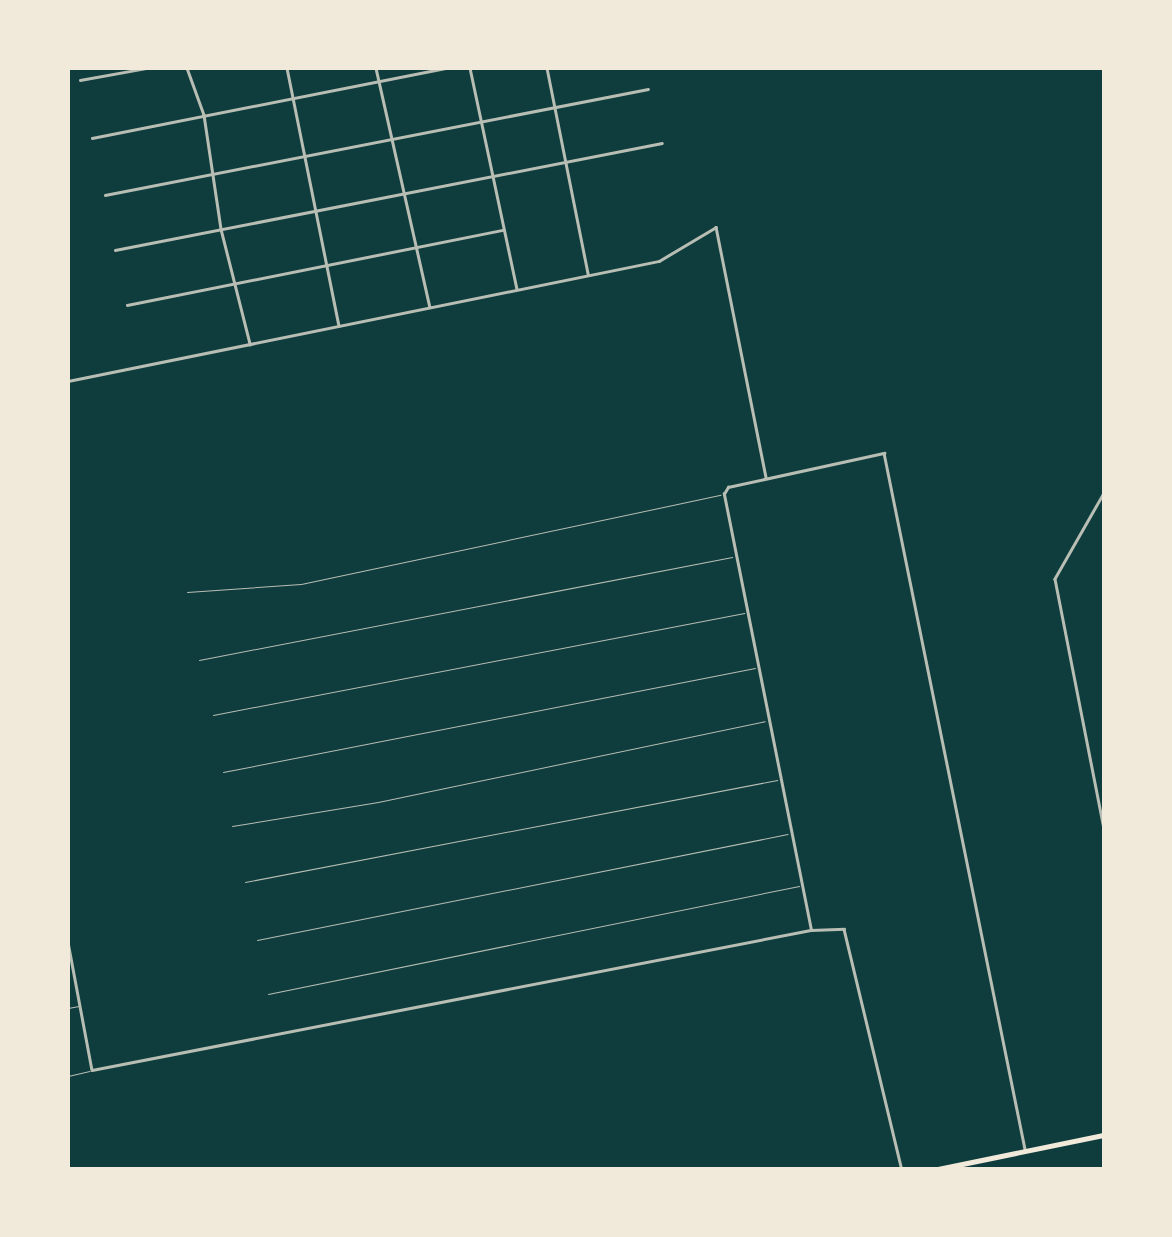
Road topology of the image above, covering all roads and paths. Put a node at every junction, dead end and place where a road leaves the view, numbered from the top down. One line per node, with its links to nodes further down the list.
1 (147, 68): 8 (street)
2 (188, 68): 13 (street)
3 (287, 68): 11 (street)
4 (376, 68): 9 (street)
5 (445, 68): 9 (street)
6 (470, 68): 14 (street)
7 (547, 68): 12 (street)
8 (80, 80)
9 (380, 81): 11 (street); 15 (street)
10 (648, 89): 12 (street)
11 (293, 96): 13 (street); 18 (street)
12 (555, 104): 14 (street); 19 (street)
13 (204, 115): 16 (street); 20 (street)
14 (480, 118): 15 (street); 21 (street)
15 (390, 136): 18 (street); 22 (street)
16 (92, 138)
17 (662, 143): 19 (street)
18 (300, 154): 20 (street); 24 (street)
19 (565, 159): 21 (street); 30 (street)
20 (216, 170): 23 (street); 25 (street)
21 (493, 174): 22 (street); 26 (street)
22 (403, 193): 24 (street); 27 (street)
23 (105, 195)
24 (316, 209): 25 (street); 29 (street)
25 (221, 229): 28 (street); 31 (street)
26 (504, 230): 27 (street); 32 (street)
27 (416, 248): 29 (street); 34 (street)
28 (115, 250)
29 (329, 265): 31 (street); 35 (street)
30 (588, 275): 32 (street); 38 (street)
31 (238, 285): 33 (street); 36 (street)
32 (517, 290): 34 (street)
33 (127, 306)
34 (431, 308): 35 (street)
35 (339, 327): 36 (street)
36 (251, 346): 37 (street)
37 (68, 381)
38 (766, 479): 39 (street); 65 (street)
39 (724, 494): 41 (street); 42 (lane)
40 (1104, 494): 51 (street)
41 (736, 556): 43 (street); 44 (lane)
42 (187, 592)
43 (747, 612): 45 (street); 46 (lane)
44 (199, 660)
45 (758, 668): 47 (street); 48 (lane)
46 (213, 715)
47 (768, 720): 49 (street); 50 (lane)
48 (223, 772)
49 (780, 779): 52 (street); 53 (lane)
50 (232, 826)
51 (1104, 828)
52 (791, 834): 54 (street); 56 (lane)
53 (245, 882)
54 (802, 886): 55 (street); 59 (lane)
55 (811, 930): 62 (street); 66 (street)
56 (257, 940)
57 (68, 942): 58 (street)
58 (68, 949): 60 (street)
59 (268, 994)
60 (79, 1006): 61 (lane); 62 (street)
61 (68, 1008)
62 (92, 1070): 63 (lane)
63 (68, 1076)
64 (1104, 1134): 65 (highway)
65 (1026, 1150): 67 (highway)
66 (902, 1170)
67 (932, 1170)

